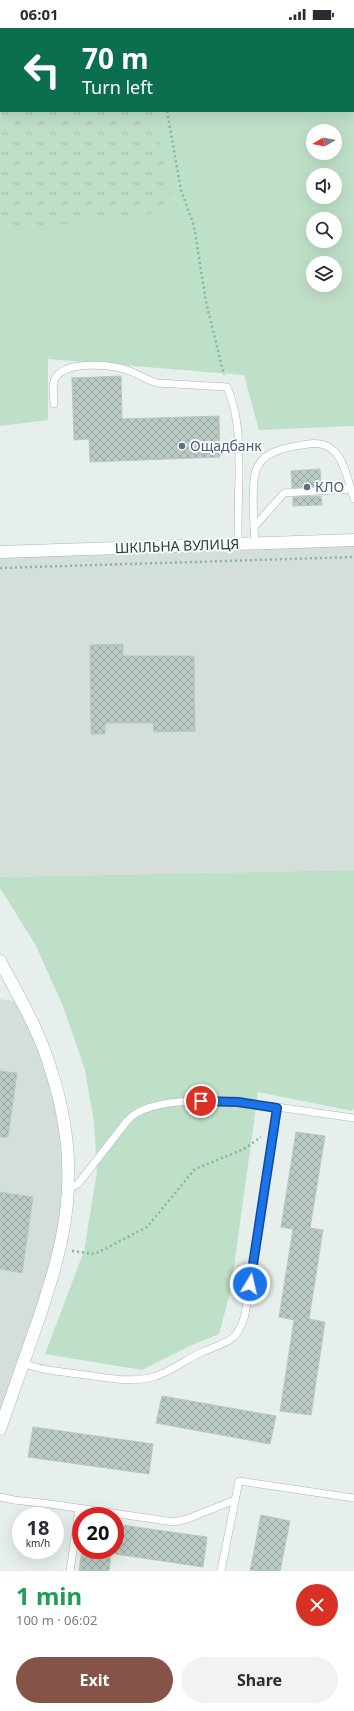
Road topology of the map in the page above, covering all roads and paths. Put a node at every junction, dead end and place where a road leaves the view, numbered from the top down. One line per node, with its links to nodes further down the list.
1 (167, 112): 2 (path)
2 (227, 387): 3 (lane); 8 (lane)
3 (54, 404)
4 (350, 489): 5 (lane); 6 (lane); 6 (lane)
5 (354, 499)
6 (254, 527): 9 (lane)
7 (354, 540): 9 (street, ШКІЛЬНА ВУЛИЦЯ)
8 (238, 544): 9 (street, ШКІЛЬНА ВУЛИЦЯ); 10 (street, ШКІЛЬНА ВУЛИЦЯ)
9 (255, 544)
10 (0, 552)
11 (354, 557): 12 (path)
12 (0, 568)
13 (0, 961): 17 (street)
14 (277, 1108): 15 (lane); 16 (lane); 17 (lane)
15 (354, 1118)
16 (274, 1128): 18 (path); 19 (lane)
17 (69, 1188): 18 (street)
18 (60, 1249): 19 (street)
19 (23, 1364): 20 (street)
20 (0, 1429)
21 (0, 1497): 24 (lane)
22 (354, 1498): 23 (lane)
23 (235, 1500): 25 (lane); 28 (lane)
24 (72, 1508)
25 (124, 1515)
26 (72, 1557): 27 (lane)
27 (70, 1571)
28 (221, 1571)

